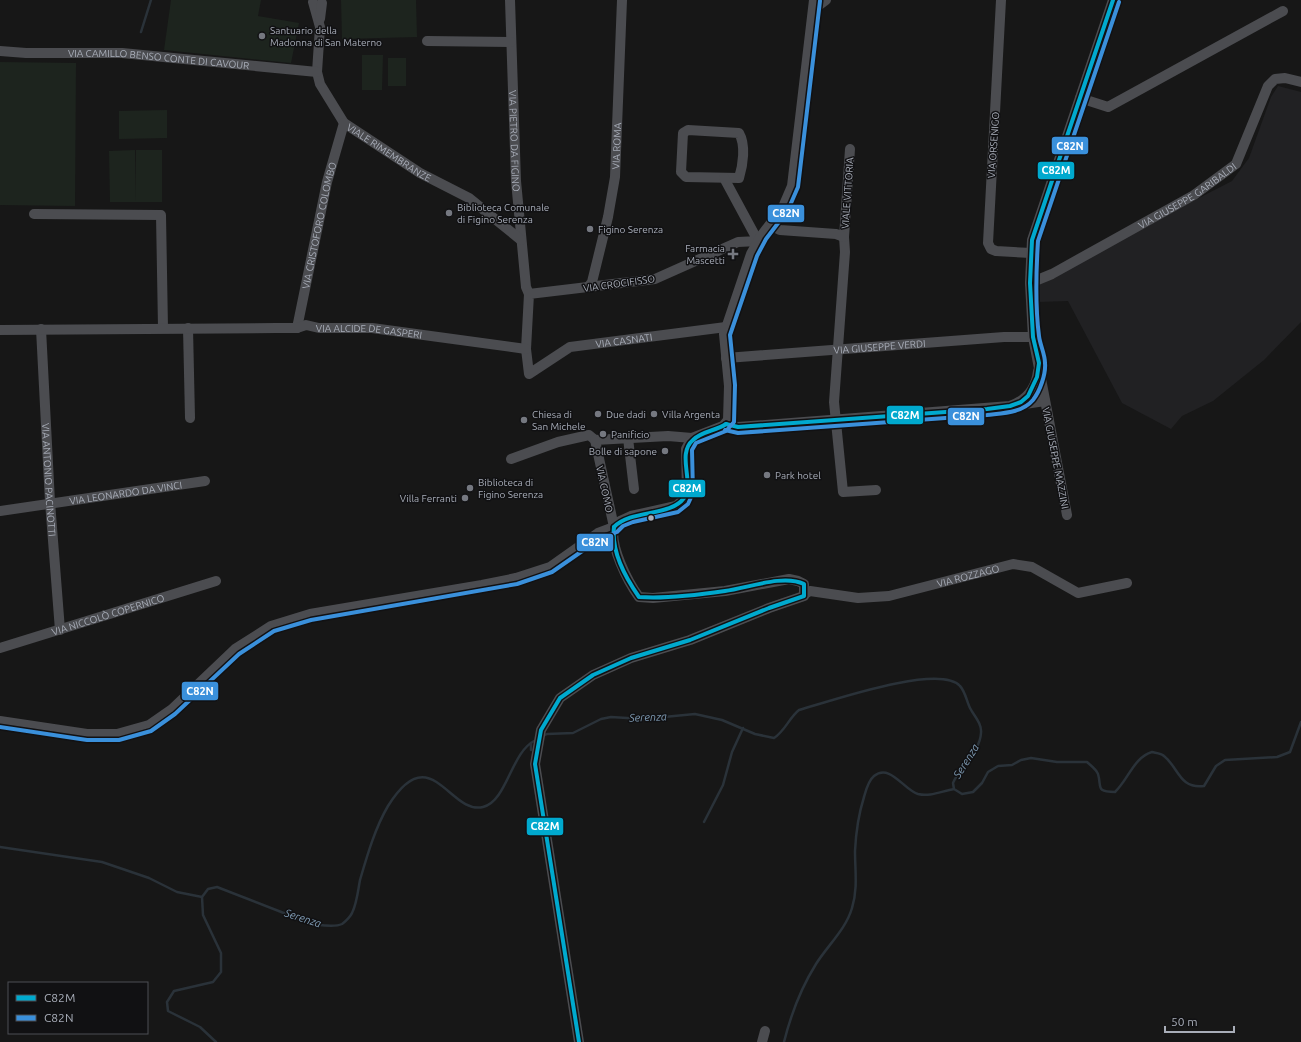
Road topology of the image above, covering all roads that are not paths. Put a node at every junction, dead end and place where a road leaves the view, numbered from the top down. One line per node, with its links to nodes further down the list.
1 (510, 0): 10 (street, VIA PIETRO DA FIGINO)
2 (622, 0): 25 (street, VIA ROMA)
3 (826, 0): 7 (street)
4 (1001, 0): 23 (street, VIA ORSENIGO)
5 (1113, 0): 14 (street)
6 (317, 1): 12 (street, VIALE RIMEMBRANZE)
7 (814, 4): 19 (street)
8 (1284, 11): 14 (street)
9 (427, 41): 10 (street)
10 (511, 42): 21 (street, VIA PIETRO DA FIGINO)
11 (0, 51): 12 (street, VIA CAMILLO BENSO CONTE DI CAVOUR)
12 (317, 72): 15 (street, VIALE RIMEMBRANZE)
13 (1301, 82): 24 (street, VIA GIUSEPPE GARIBALDI)
14 (1080, 98): 23 (street)
15 (344, 123): 21 (street, VIALE RIMEMBRANZE); 30 (street, VIA CRISTOFORO COLOMBO)
16 (850, 149): 20 (street, VIALE VITTORIA)
17 (724, 178): 17 (street); 22 (street)
18 (34, 214): 28 (street)
19 (770, 225): 20 (street); 22 (street)
20 (844, 237): 35 (street, VIALE VITTORIA)
21 (521, 240): 26 (street, VIA PIETRO DA FIGINO)
22 (758, 241): 25 (street, VIA CROCIFISSO); 27 (street)
23 (1031, 253): 24 (street)
24 (1030, 283): 33 (street)
25 (588, 287): 26 (street, VIA CROCIFISSO)
26 (529, 294): 34 (street)
27 (726, 327): 34 (street, VIA CASNATI); 36 (street)
28 (163, 328): 29 (street, VIA ALCIDE DE GASPERI); 31 (street, VIA ALCIDE DE GASPERI)
29 (188, 328): 30 (street, VIA ALCIDE DE GASPERI); 40 (street)
30 (297, 328): 34 (street, VIA ALCIDE DE GASPERI)
31 (41, 329): 32 (street, VIA ALCIDE DE GASPERI); 50 (street, VIA ANTONIO PACINOTTI)
32 (0, 330)
33 (1033, 337): 35 (street, VIA GIUSEPPE VERDI); 37 (street)
34 (526, 349)
35 (838, 349): 36 (street, VIA GIUSEPPE VERDI); 41 (street, VIALE VITTORIA)
36 (726, 358): 42 (street)
37 (1039, 363): 38 (street, VIA GIUSEPPE MAZZINI); 39 (street)
38 (1045, 401): 39 (street); 52 (street, VIA GIUSEPPE MAZZINI)
39 (1010, 406): 41 (street)
40 (190, 418)
41 (835, 420): 42 (street); 49 (street, VIALE VITTORIA)
42 (726, 424): 44 (street)
43 (628, 438): 44 (street); 45 (street); 48 (street)
44 (692, 438): 53 (street)
45 (595, 440): 46 (street); 53 (street, VIA COMO)
46 (511, 459)
47 (205, 481): 50 (street, VIA LEONARDO DA VINCI)
48 (634, 489)
49 (876, 490)
50 (50, 502): 51 (street, VIA LEONARDO DA VINCI); 57 (street, VIA ANTONIO PACINOTTI)
51 (0, 511)
52 (1067, 515)
53 (614, 527): 56 (street, VIA COMO); 59 (street)
54 (216, 581): 57 (street, VIA NICCOLÒ COPERNICO)
55 (1127, 583): 56 (street, VIA ROZZAGO)
56 (805, 594): 61 (street)
57 (60, 630): 58 (street, VIA NICCOLÒ COPERNICO)
58 (0, 648)
59 (0, 721)
60 (765, 1031): 62 (street)
61 (579, 1042)
62 (762, 1042)

